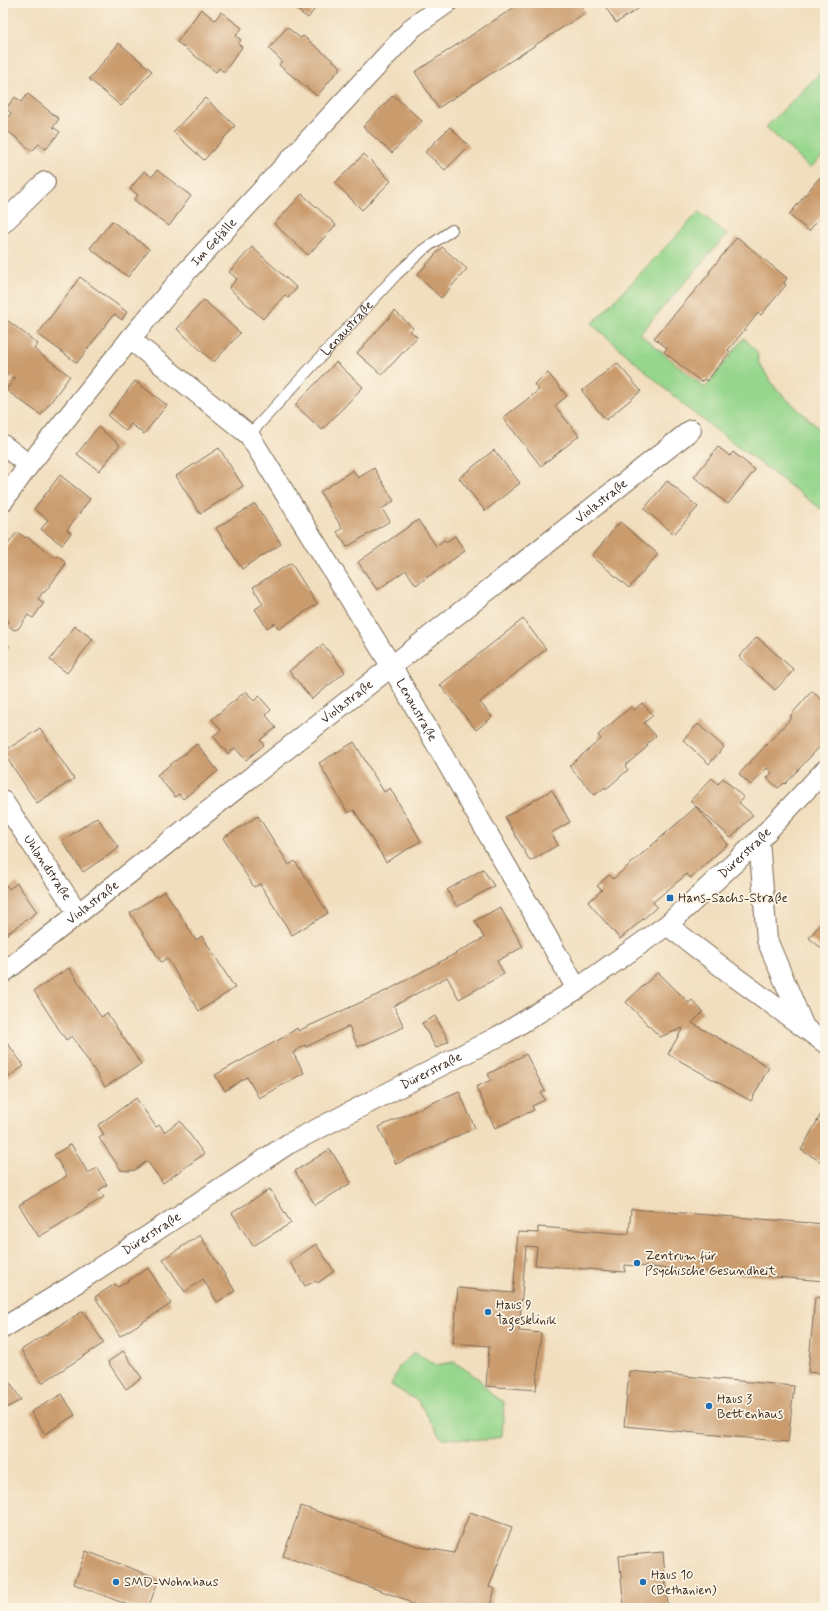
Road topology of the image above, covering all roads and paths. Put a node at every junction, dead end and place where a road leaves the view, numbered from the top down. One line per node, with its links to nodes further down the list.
1 (447, 3): 5 (street, Im Gefälle)
2 (45, 182): 3 (street)
3 (3, 223)
4 (452, 230): 7 (lane, Lenaustraße)
5 (130, 339): 7 (street, Lenaustraße); 9 (street, Im Gefälle)
6 (691, 430): 11 (street, Violastraße)
7 (249, 435): 11 (street, Lenaustraße)
8 (3, 445): 9 (street)
9 (29, 465): 10 (street, Im Gefälle)
10 (3, 501)
11 (392, 667): 15 (street, Violastraße); 18 (street, Lenaustraße)
12 (825, 770): 14 (street, Dürerstraße)
13 (3, 801): 15 (street, Uhlandstraße)
14 (759, 840): 16 (street, Dürerstraße); 19 (street)
15 (78, 914): 17 (street, Violastraße)
16 (667, 925): 18 (street, Dürerstraße); 19 (street)
17 (3, 973)
18 (577, 989): 21 (street, Dürerstraße)
19 (804, 1027): 20 (street)
20 (825, 1043)
21 (3, 1328)

